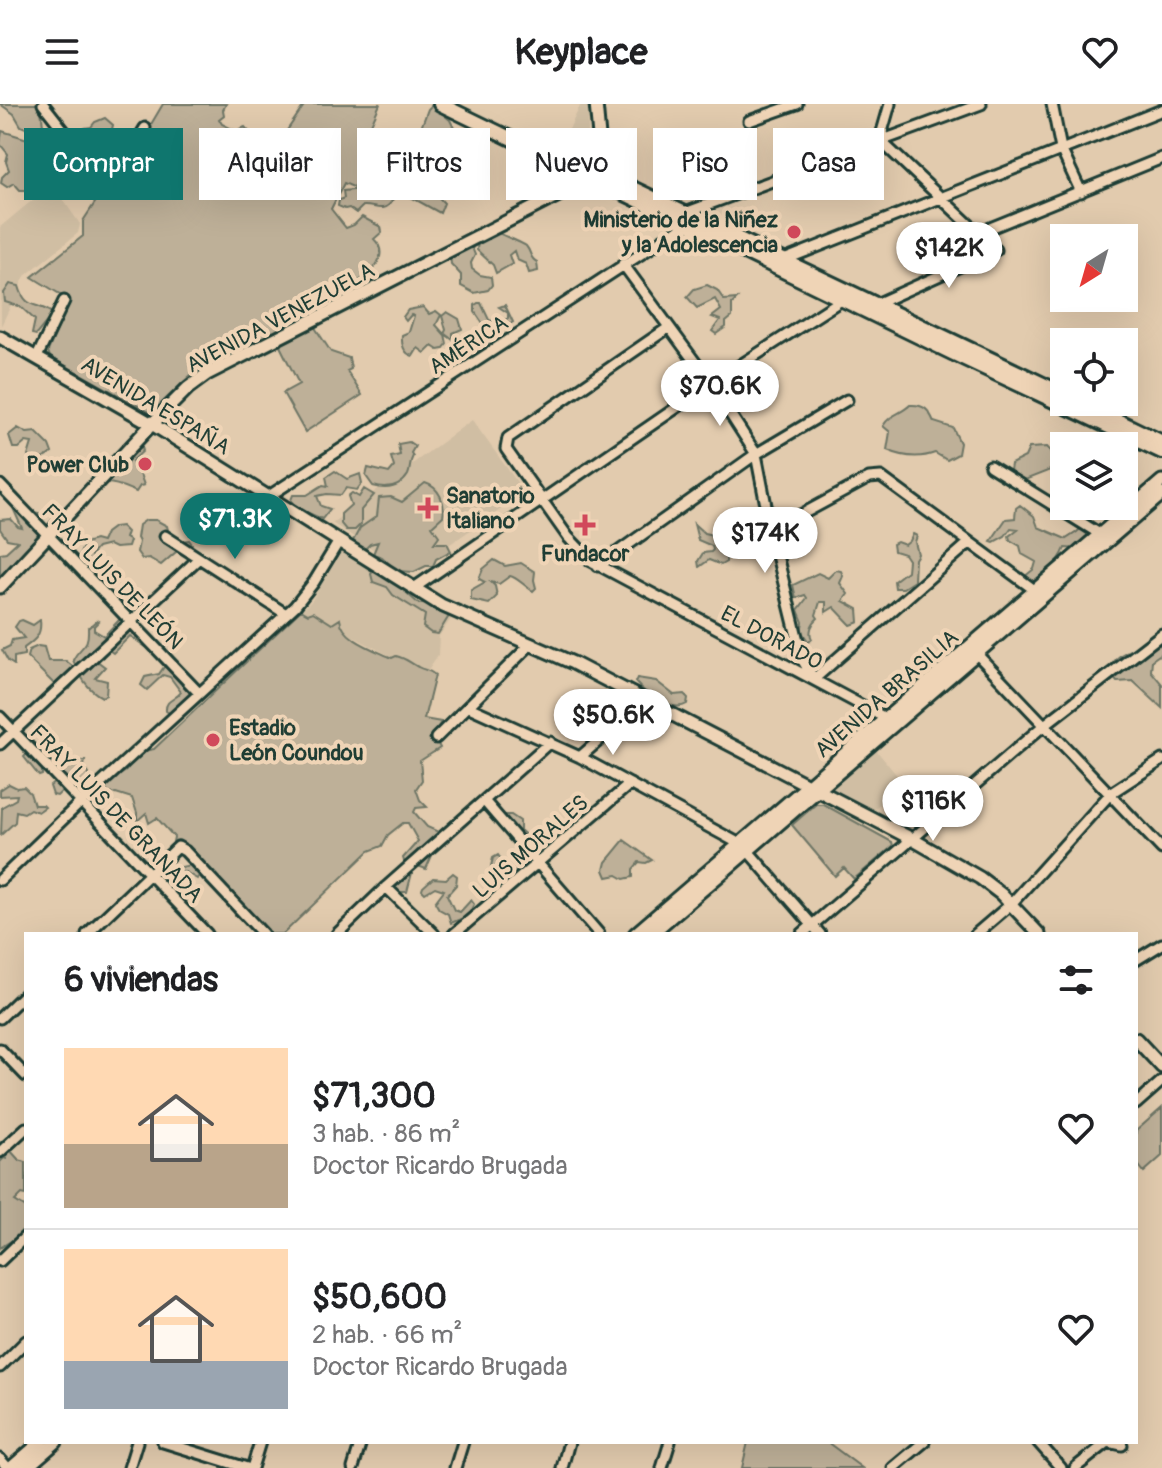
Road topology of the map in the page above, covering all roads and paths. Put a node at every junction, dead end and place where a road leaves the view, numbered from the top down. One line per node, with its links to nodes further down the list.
1 (43, 104): 11 (street)
2 (440, 104): 8 (highway)
3 (596, 104): 12 (main road)
4 (797, 104): 10 (street)
5 (890, 104): 13 (street)
6 (981, 104): 15 (street, AMÉRICA)
7 (1052, 104): 17 (street)
8 (462, 108): 14 (highway)
9 (1162, 110): 17 (street)
10 (749, 121)
11 (62, 128)
12 (598, 128)
13 (884, 128)
14 (506, 130)
15 (884, 140)
16 (884, 142): 22 (street)
17 (1061, 149): 20 (street); 22 (street)
18 (1162, 158): 20 (street)
19 (773, 184): 24 (street, AMÉRICA)
20 (1081, 192): 25 (street)
21 (637, 195): 24 (highway)
22 (942, 198): 25 (street); 26 (street)
23 (545, 200): 38 (main road, AVENIDA VENEZUELA)
24 (686, 218): 26 (highway); 27 (street, AMÉRICA); 28 (highway)
25 (978, 233): 30 (street)
26 (784, 260): 30 (highway)
27 (623, 264): 31 (street); 46 (street, AMÉRICA)
28 (843, 299): 34 (street); 40 (highway)
29 (64, 301): 33 (street)
30 (876, 304): 35 (highway)
31 (668, 328): 34 (street); 47 (street, EL DORADO)
32 (0, 337): 33 (main road, AVENIDA ESPAÑA)
33 (37, 357): 38 (main road, AVENIDA ESPAÑA)
34 (711, 384): 41 (street); 47 (street)
35 (1050, 387)
36 (847, 400): 41 (street)
37 (1109, 416): 39 (highway)
38 (152, 424): 46 (main road, AVENIDA ESPAÑA); 49 (main road, AVENIDA VENEZUELA)
39 (1162, 442)
40 (1162, 452)
41 (756, 454): 48 (street); 55 (street)
42 (990, 466): 51 (street)
43 (1162, 481): 51 (main road, AVENIDA BRASILIA)
44 (0, 485): 49 (street, FRAY LUIS DE LEÓN)
45 (1162, 494): 51 (main road, AVENIDA BRASILIA)
46 (269, 496): 52 (main road, AVENIDA ESPAÑA)
47 (542, 499): 55 (street, EL DORADO); 57 (street)
48 (771, 531): 53 (street); 64 (street)
49 (47, 534): 56 (main road, AVENIDA VENEZUELA); 60 (street, FRAY LUIS DE LEÓN)
50 (165, 536): 54 (street)
51 (1105, 537): 58 (main road, AVENIDA BRASILIA)
52 (339, 541): 57 (main road, AVENIDA ESPAÑA); 59 (street)
53 (969, 543): 58 (street); 64 (street)
54 (198, 559): 59 (street); 60 (street)
55 (598, 566): 64 (street, EL DORADO)
56 (0, 587)
57 (414, 588): 62 (main road, AVENIDA ESPAÑA)
58 (1039, 593): 63 (main road, AVENIDA BRASILIA)
59 (286, 614): 65 (street)
60 (132, 620): 65 (street, FRAY LUIS DE LEÓN); 71 (street)
61 (1162, 634): 70 (street)
62 (531, 644): 66 (main road, AVENIDA ESPAÑA); 67 (street)
63 (974, 651): 69 (main road, AVENIDA BRASILIA); 70 (street)
64 (814, 679): 69 (street, EL DORADO)
65 (199, 693): 80 (street)
66 (644, 701): 75 (street, LUIS MORALES); 78 (main road, AVENIDA ESPAÑA)
67 (469, 707): 72 (street); 73 (street)
68 (0, 717): 71 (street, FRAY LUIS DE GRANADA)
69 (891, 721): 78 (main road, AVENIDA BRASILIA)
70 (1043, 726): 79 (street); 82 (street)
71 (14, 731): 74 (street); 80 (street, FRAY LUIS DE GRANADA)
72 (436, 738)
73 (550, 742): 75 (street); 81 (street)
74 (0, 744)
75 (580, 757): 77 (street)
76 (1162, 760): 79 (street)
77 (630, 784): 83 (street); 85 (street, LUIS MORALES)
78 (814, 789): 82 (main road, AVENIDA ESPAÑA); 83 (main road, AVENIDA BRASILIA)
79 (1111, 793): 84 (street); 89 (street)
80 (81, 802): 86 (street, FRAY LUIS DE GRANADA); 87 (street)
81 (485, 802): 85 (street); 88 (street)
82 (912, 839): 89 (main road, AVENIDA ESPAÑA); 90 (street)
83 (744, 848): 90 (street); 98 (main road, AVENIDA BRASILIA); 99 (main road, AVENIDA BRASILIA)
84 (1162, 849)
85 (538, 864): 96 (street, LUIS MORALES); 97 (street)
86 (150, 874): 91 (street); 92 (street, FRAY LUIS DE GRANADA); 93 (street)
87 (0, 880)
88 (386, 887): 94 (street); 95 (street)
89 (1011, 904): 102 (street); 103 (main road, AVENIDA ESPAÑA)
90 (812, 925): 100 (street); 101 (street)
91 (89, 932)
92 (205, 932)
93 (261, 932)
94 (339, 932)
95 (432, 932)
96 (456, 932)
97 (597, 932)
98 (638, 932)
99 (653, 932)
100 (804, 932)
101 (818, 932)
102 (978, 932)
103 (1037, 932)
104 (1162, 944): 105 (street)
105 (1138, 959)
106 (24, 995): 107 (street)
107 (0, 1018)
108 (1138, 1041): 110 (main road)
109 (0, 1049): 111 (street)
110 (1162, 1067)
111 (24, 1074)
112 (1162, 1081): 113 (street)
113 (1138, 1102)
114 (24, 1130): 115 (street)
115 (0, 1152)
116 (24, 1238): 117 (street)
117 (0, 1261)
118 (24, 1343): 119 (street)
119 (0, 1367)
120 (39, 1444): 135 (main road)
121 (54, 1444): 136 (main road)
122 (136, 1444): 137 (street)
123 (170, 1444): 138 (street)
124 (259, 1444): 138 (street)
125 (360, 1444): 139 (street)
126 (462, 1444): 140 (street)
127 (568, 1444): 141 (street)
128 (669, 1444): 142 (street)
129 (922, 1444): 143 (street)
130 (1040, 1444): 144 (street)
131 (1105, 1444): 145 (street)
132 (1117, 1444): 133 (street)
133 (1122, 1445)
134 (0, 1459): 135 (street)
135 (10, 1468)
136 (26, 1468)
137 (129, 1468)
138 (250, 1468)
139 (353, 1468)
140 (455, 1468)
141 (562, 1468)
142 (662, 1468)
143 (893, 1468)
144 (1061, 1468)
145 (1075, 1468)

